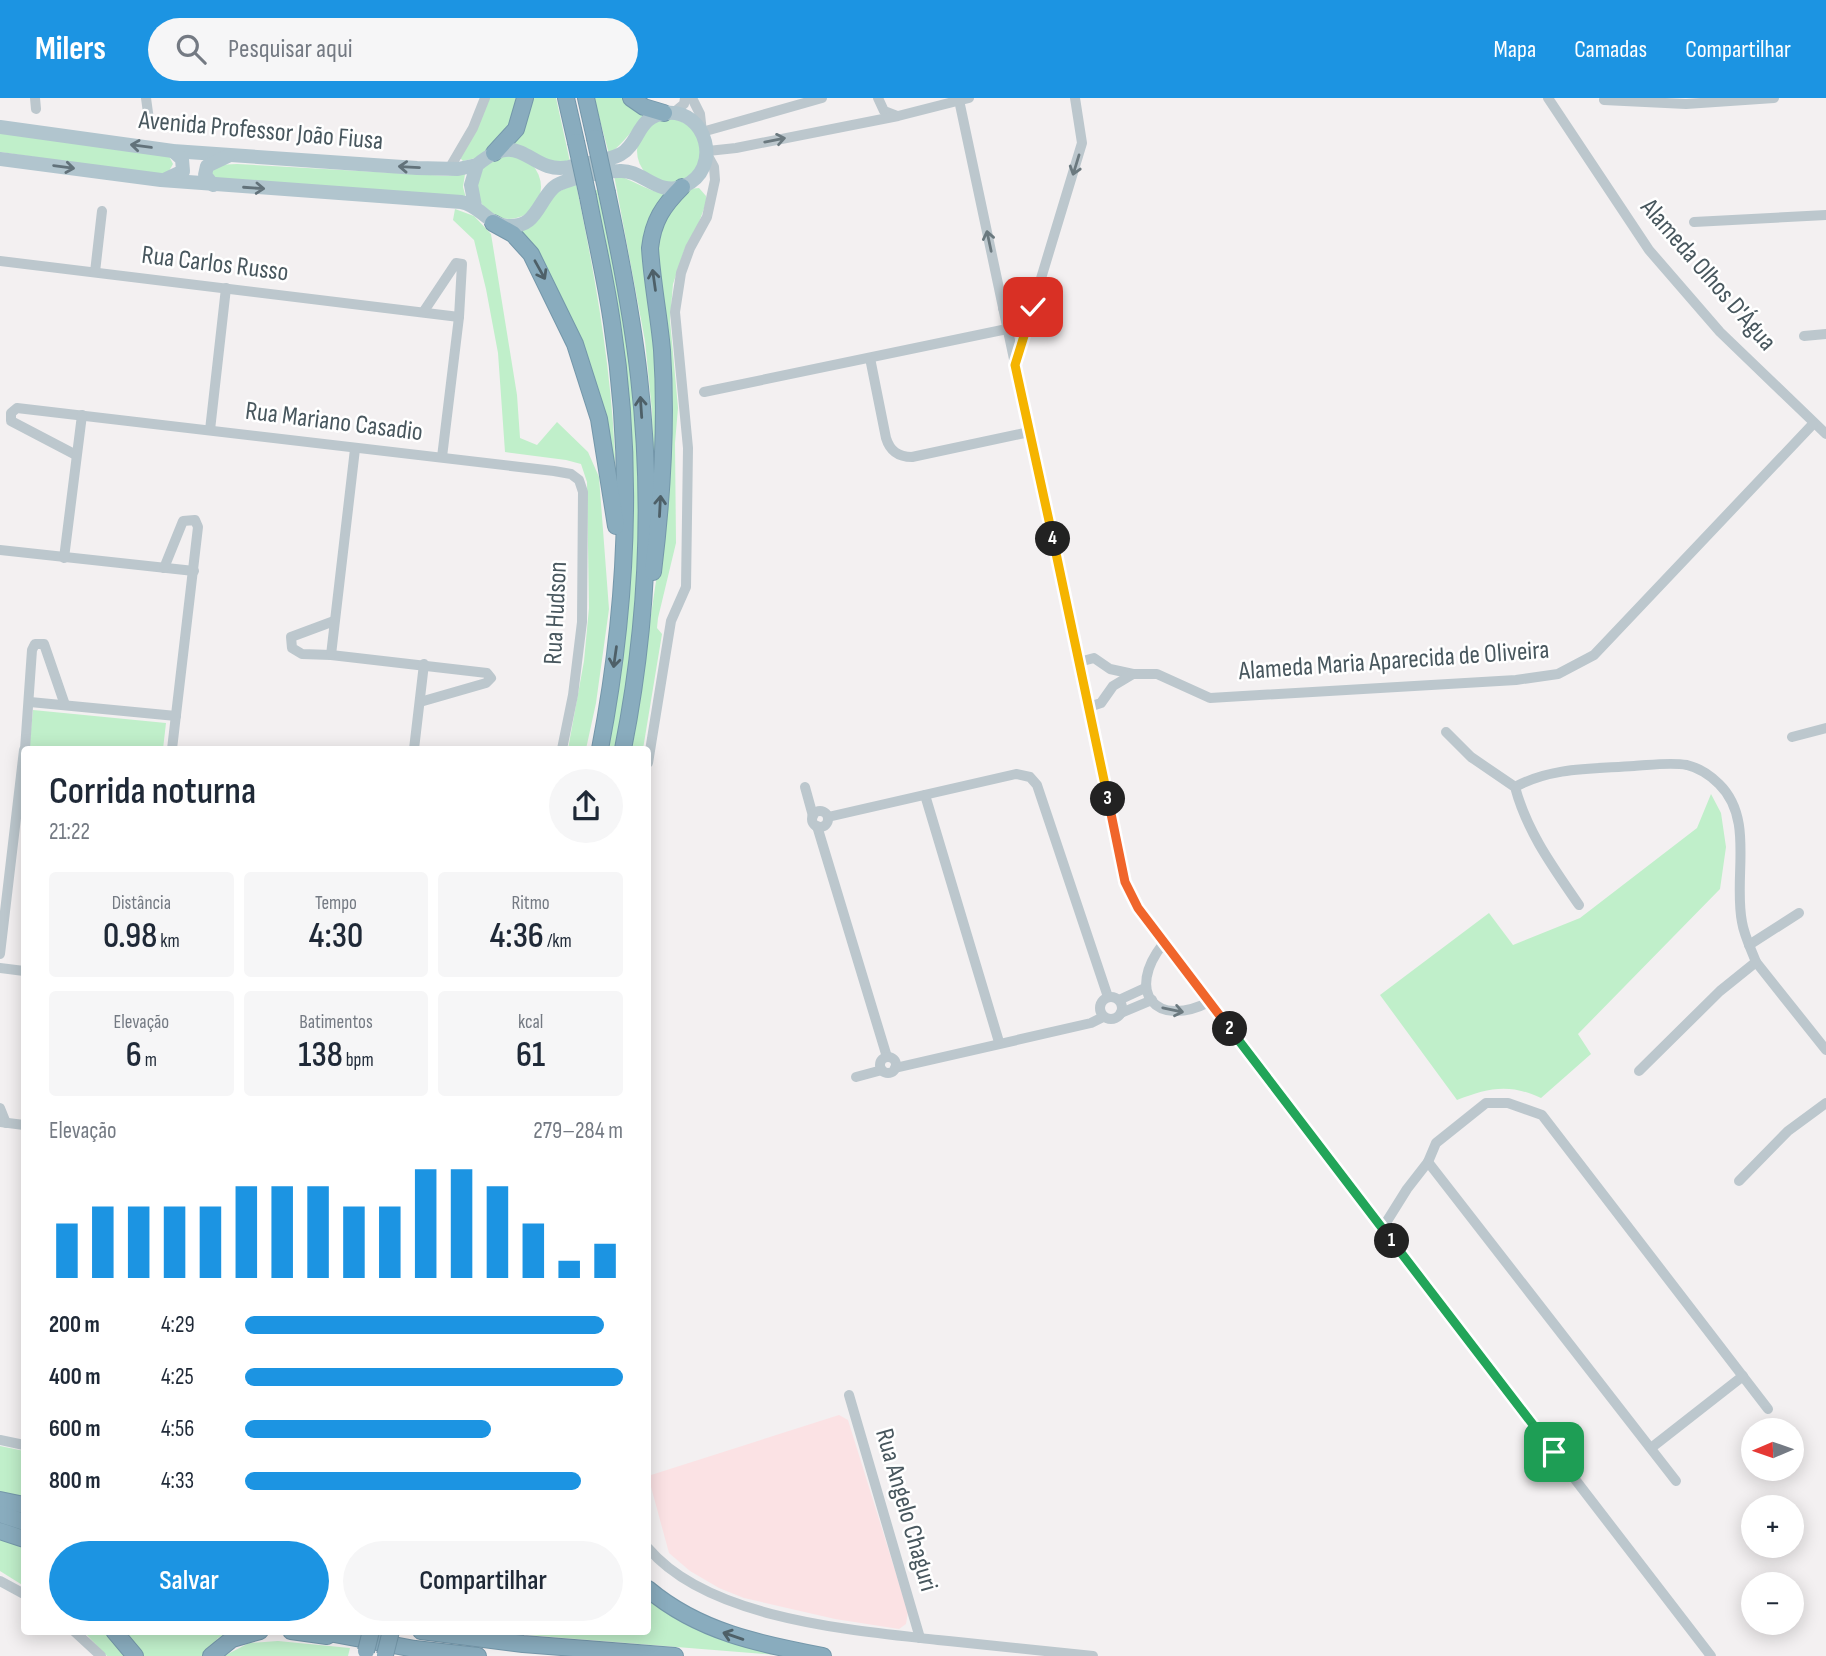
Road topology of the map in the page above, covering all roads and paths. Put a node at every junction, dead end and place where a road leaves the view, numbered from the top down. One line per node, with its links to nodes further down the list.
1 (146, 98): 18 (street)
2 (485, 98): 27 (street)
3 (525, 98): 22 (highway)
4 (566, 98): 63 (highway, bridge)
5 (586, 98): 71 (highway, one-way to 5, bridge)
6 (631, 98): 16 (highway)
7 (685, 98): 16 (street)
8 (692, 98): 20 (street)
9 (822, 98): 20 (street)
10 (878, 98): 17 (street)
11 (1075, 98): 40 (street, one-way to 40)
12 (1548, 98): 51 (street, Alameda Olhos D'Água)
13 (1774, 98): 15 (street)
14 (964, 99): 17 (street); 41 (street, one-way to 14)
15 (1604, 100)
16 (668, 113): 20 (main road); 22 (main road)
17 (898, 116): 23 (street, one-way to 17)
18 (149, 120)
19 (0, 127): 21 (main road, Avenida Professor João Fiusa, one-way to 19)
20 (702, 132): 23 (main road)
21 (173, 151): 24 (main road, Avenida Professor João Fiusa); 28 (main road)
22 (494, 153): 26 (main road, Avenida Professor João Fiusa)
23 (708, 154): 29 (main road); 32 (street)
24 (233, 155): 27 (main road, Avenida Professor João Fiusa, one-way to 24); 30 (main road)
25 (0, 159): 28 (main road, one-way to 28)
26 (477, 165): 27 (main road, Avenida Professor João Fiusa); 31 (main road)
27 (449, 169)
28 (161, 180): 30 (main road)
29 (687, 184): 32 (street); 36 (main road); 71 (highway, one-way to 29)
30 (213, 185): 31 (main road, one-way to 31)
31 (475, 206): 36 (main road)
32 (709, 206): 86 (street)
33 (102, 211): 38 (street)
34 (1826, 215): 35 (street)
35 (1694, 222)
36 (493, 223): 63 (highway, one-way to 63)
37 (0, 261): 38 (street, Rua Carlos Russo)
38 (94, 272): 39 (street, Rua Carlos Russo)
39 (226, 288): 42 (street, Rua Carlos Russo); 52 (street)
40 (1033, 307): 41 (street); 48 (street)
41 (1003, 308): 44 (street)
42 (424, 311): 43 (street, Rua Carlos Russo); 43 (street)
43 (459, 317): 57 (street)
44 (1007, 329): 47 (street); 48 (street)
45 (1826, 334): 46 (street)
46 (1804, 336)
47 (870, 358): 49 (street); 53 (street)
48 (1015, 365): 53 (street)
49 (704, 392)
50 (82, 415): 52 (street, Rua Mariano Casadio); 56 (street); 56 (street, Rua Mariano Casadio)
51 (1813, 425): 54 (street, Alameda Olhos D'Água); 69 (street, Alameda Maria Aparecida de Oliveira)
52 (210, 430): 55 (street, Rua Mariano Casadio)
53 (1030, 432): 66 (street)
54 (1826, 434)
55 (355, 449): 57 (street, Rua Mariano Casadio); 64 (street)
56 (76, 455): 60 (street)
57 (442, 457): 58 (street, Rua Mariano Casadio)
58 (579, 480): 83 (street, Rua Hudson)
59 (0, 550): 60 (street)
60 (64, 558): 61 (street)
61 (164, 568): 62 (street); 62 (street)
62 (194, 571): 76 (street)
63 (620, 617): 84 (highway, one-way to 84)
64 (334, 621): 65 (street); 65 (street)
65 (331, 654): 67 (street)
66 (1079, 662): 68 (street, Alameda Maria Aparecida de Oliveira); 75 (street)
67 (424, 664): 73 (street); 73 (street)
68 (1111, 669): 69 (street, Alameda Maria Aparecida de Oliveira); 70 (street)
69 (1133, 674): 70 (street)
70 (1113, 686): 75 (street)
71 (634, 695): 85 (highway)
72 (30, 702): 74 (street); 74 (street); 80 (street)
73 (420, 702): 82 (street)
74 (65, 705): 76 (street)
75 (1088, 707): 94 (street)
76 (176, 716): 81 (street)
77 (1826, 728): 79 (street)
78 (1446, 732): 88 (street)
79 (1792, 737)
80 (25, 746)
81 (172, 746)
82 (414, 746)
83 (563, 746)
84 (600, 746)
85 (624, 746)
86 (651, 746)
87 (805, 787): 90 (street)
88 (1515, 787): 92 (street); 95 (street)
89 (925, 795): 90 (street); 101 (street); 106 (street)
90 (815, 821): 108 (street)
91 (20, 829): 96 (street)
92 (1579, 905)
93 (1799, 913): 95 (street)
94 (1163, 944): 100 (street); 103 (street)
95 (1749, 945): 97 (street)
96 (0, 954)
97 (1756, 962): 107 (street); 111 (street)
98 (0, 968): 99 (street)
99 (21, 971)
100 (1145, 988): 101 (street); 102 (street)
101 (1113, 998): 104 (street); 105 (street)
102 (1152, 1000): 103 (street, one-way to 103); 104 (street)
103 (1209, 1002): 119 (street)
104 (1121, 1013): 105 (street)
105 (1103, 1017): 106 (street)
106 (999, 1042): 109 (street)
107 (1826, 1050)
108 (887, 1057): 109 (street); 110 (street)
109 (895, 1068): 110 (street)
110 (882, 1070): 112 (street)
111 (1639, 1071)
112 (856, 1077)
113 (1826, 1103): 118 (street)
114 (0, 1108): 115 (street)
115 (3, 1122): 116 (street)
116 (21, 1125)
117 (1428, 1162): 119 (street); 120 (street); 125 (street)
118 (1739, 1181)
119 (1382, 1229): 157 (street)
120 (1743, 1376): 122 (street); 125 (street)
121 (849, 1395): 145 (street, Rua Angelo Chaguri)
122 (1769, 1409)
123 (0, 1440): 124 (street)
124 (21, 1444)
125 (1651, 1448): 126 (street)
126 (1676, 1481)
127 (0, 1500): 128 (highway)
128 (21, 1504)
129 (0, 1514): 130 (highway)
130 (21, 1521)
131 (3, 1532): 132 (highway); 133 (highway)
132 (21, 1538)
133 (21, 1543)
134 (651, 1552): 145 (street)
135 (0, 1581): 136 (street)
136 (21, 1592)
137 (651, 1592): 155 (highway, one-way to 137)
138 (78, 1635): 149 (street)
139 (117, 1635): 150 (highway)
140 (246, 1635): 151 (highway)
141 (307, 1635): 146 (highway)
142 (328, 1635): 146 (highway)
143 (390, 1635): 148 (highway, bridge)
144 (454, 1635): 154 (highway)
145 (920, 1638): 156 (street)
146 (362, 1649): 147 (highway)
147 (415, 1649): 152 (highway); 153 (highway)
148 (385, 1655)
149 (101, 1656)
150 (135, 1656)
151 (211, 1656)
152 (436, 1656)
153 (478, 1656)
154 (675, 1656)
155 (824, 1656)
156 (1093, 1656)
157 (1711, 1656)

